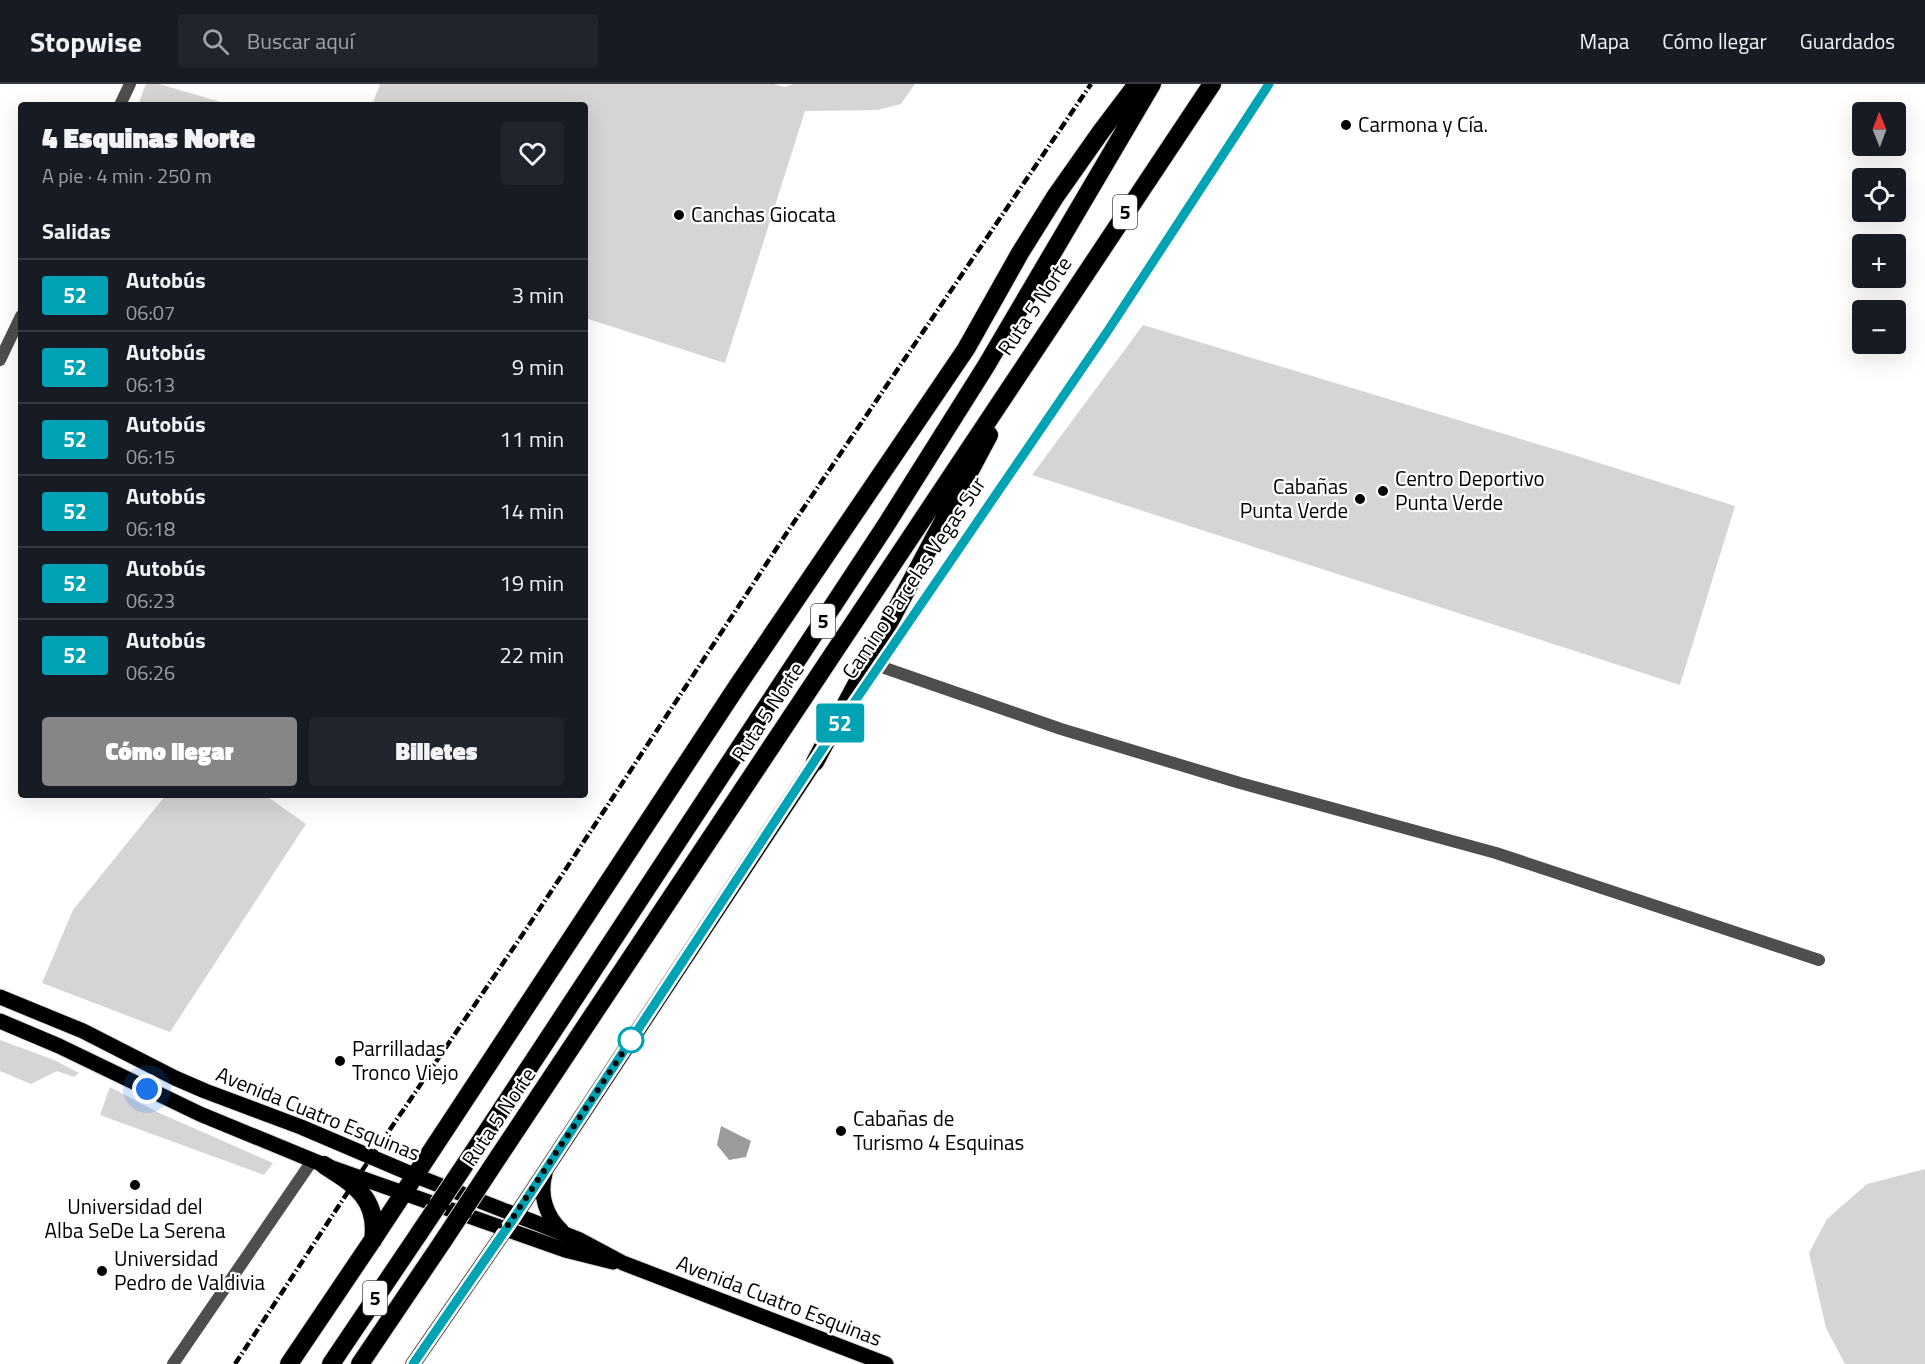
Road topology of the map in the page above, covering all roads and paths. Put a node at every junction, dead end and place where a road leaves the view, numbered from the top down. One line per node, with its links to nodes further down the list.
1 (130, 84): 6 (street)
2 (1137, 84): 18 (highway)
3 (1152, 84): 29 (highway, Ruta 5 Norte / 5, bridge)
4 (1212, 84): 8 (highway, Ruta 5 Norte / 5)
5 (1269, 84): 10 (street, Camino Parcelas Vegas Sur)
6 (121, 102)
7 (18, 322): 9 (street)
8 (1039, 340): 11 (highway); 30 (highway, Ruta 5 Norte / 5, bridge)
9 (0, 360)
10 (879, 666): 11 (street, Camino Parcelas Vegas Sur); 12 (street)
11 (815, 762): 17 (main road, Camino Parcelas Vegas Sur)
12 (1819, 960)
13 (0, 997): 15 (main road, Avenida Cuatro Esquinas)
14 (0, 1021): 16 (main road, Avenida Cuatro Esquinas)
15 (368, 1156): 16 (main road); 18 (main road, Avenida Cuatro Esquinas)
16 (318, 1163): 19 (main road, Avenida Cuatro Esquinas); 24 (highway); 27 (street)
17 (546, 1170): 20 (main road, Camino Parcelas Vegas Sur); 22 (main road)
18 (416, 1176): 19 (highway); 20 (main road, Avenida Cuatro Esquinas)
19 (404, 1194): 21 (main road, Avenida Cuatro Esquinas); 24 (highway)
20 (516, 1215): 21 (main road, Camino Parcelas Vegas Sur); 22 (main road, Avenida Cuatro Esquinas)
21 (506, 1228): 23 (main road, Avenida Cuatro Esquinas); 25 (main road, Camino Parcelas Vegas Sur)
22 (567, 1234): 26 (main road, Avenida Cuatro Esquinas)
23 (537, 1240): 25 (main road); 26 (main road, Avenida Cuatro Esquinas)
24 (372, 1241): 28 (highway)
25 (485, 1259): 31 (main road, Camino Parcelas Vegas Sur)
26 (623, 1263): 32 (main road, Avenida Cuatro Esquinas)
27 (173, 1364)
28 (289, 1364)
29 (331, 1364)
30 (360, 1364)
31 (413, 1364)
32 (886, 1364)

